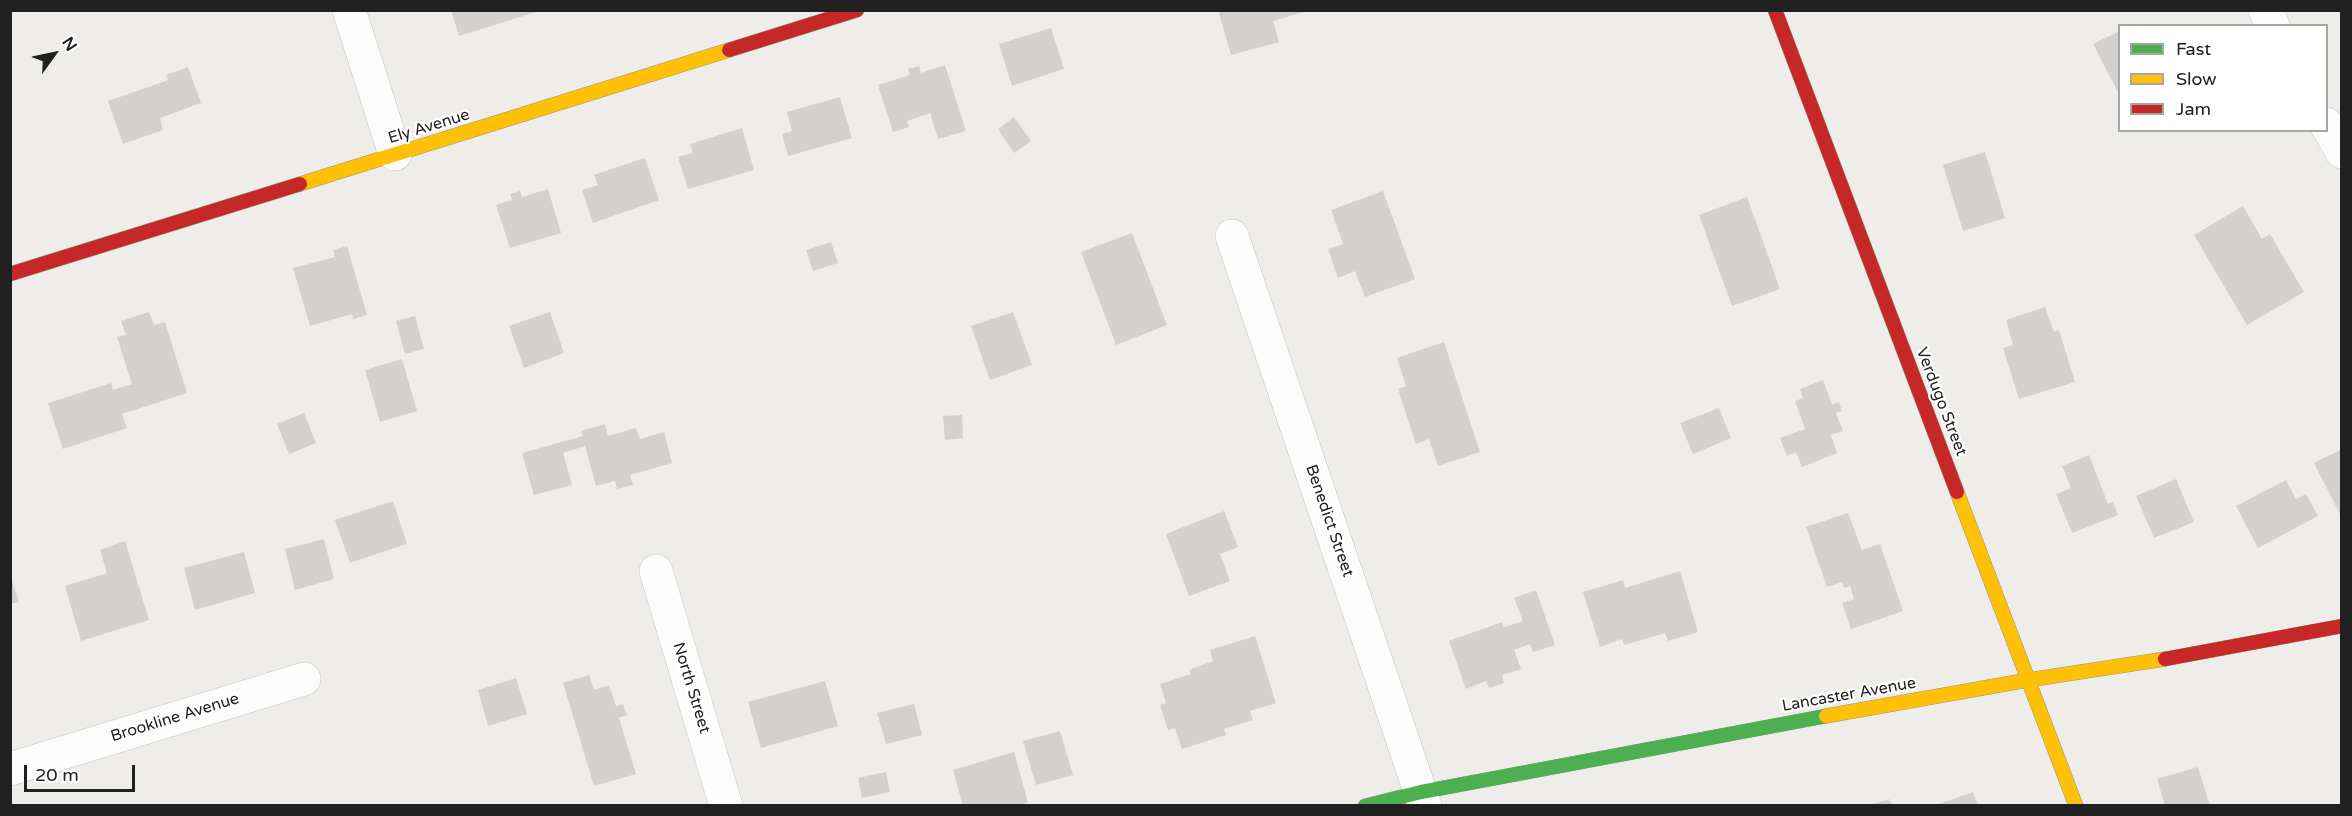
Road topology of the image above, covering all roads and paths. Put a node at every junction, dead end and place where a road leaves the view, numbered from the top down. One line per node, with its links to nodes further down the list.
1 (349, 10): 8 (street)
2 (856, 10): 8 (street, Ely Avenue)
3 (1775, 10): 14 (street, Verdugo Street)
4 (2265, 10): 5 (street)
5 (2272, 24)
6 (2328, 128): 7 (street)
7 (2342, 152)
8 (395, 154): 10 (street, Ely Avenue)
9 (1232, 236): 16 (street, Benedict Street)
10 (10, 273)
11 (656, 571): 17 (street, North Street)
12 (2342, 626): 14 (street, Lancaster Avenue)
13 (304, 679): 15 (street, Brookline Avenue)
14 (2028, 680): 16 (street, Lancaster Avenue); 19 (street, Verdugo Street)
15 (10, 769)
16 (1423, 799): 18 (street, Lancaster Avenue)
17 (726, 806)
18 (1365, 806)
19 (2076, 806)

